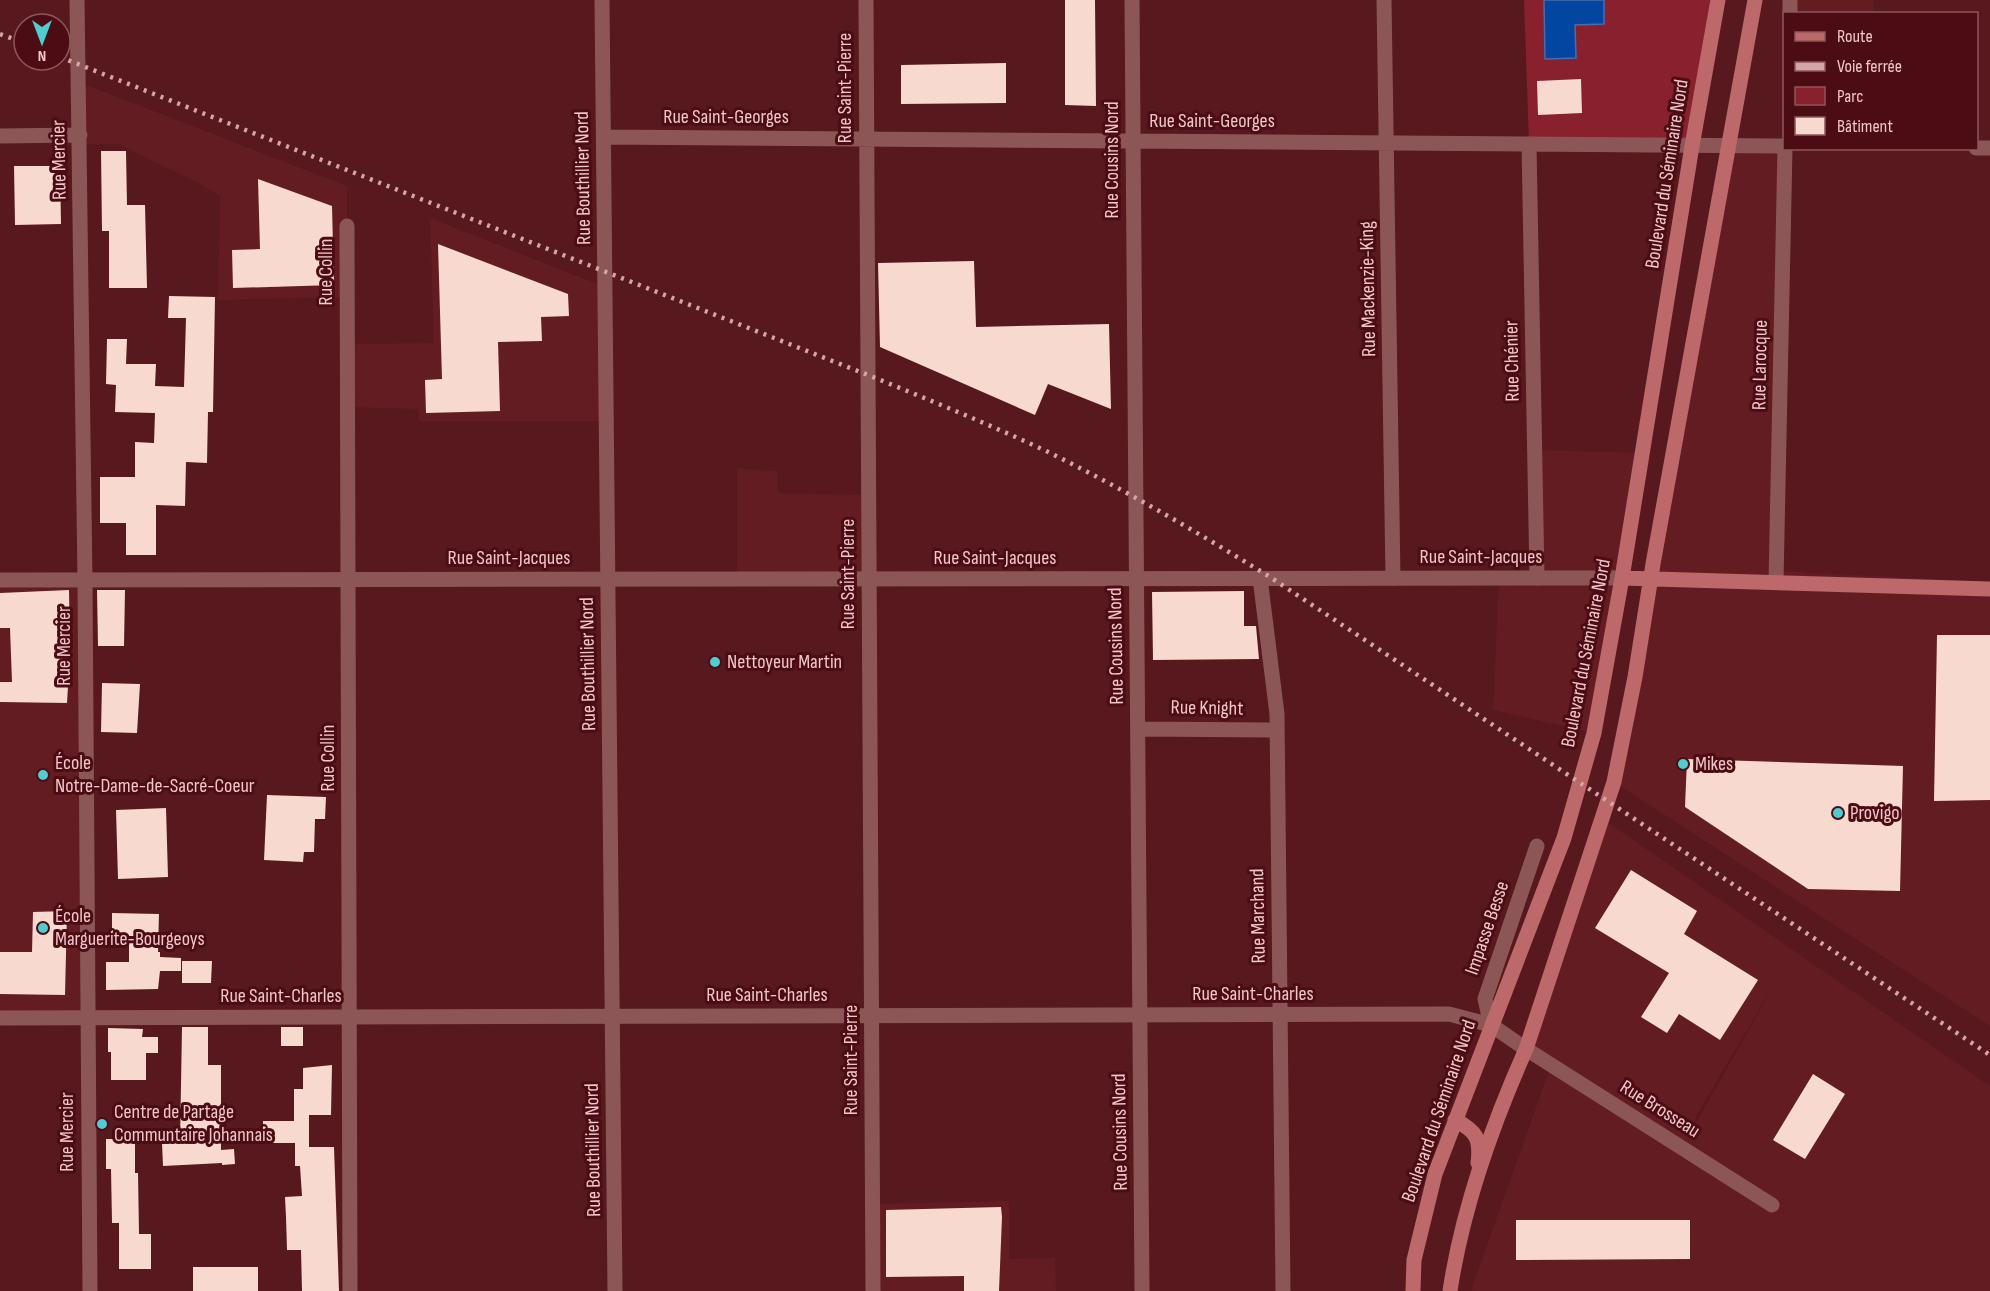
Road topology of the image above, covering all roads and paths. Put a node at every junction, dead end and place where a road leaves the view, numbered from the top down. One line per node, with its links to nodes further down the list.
1 (77, 0): 8 (street, Rue Mercier)
2 (602, 0): 10 (street, Rue Bouthillier Nord)
3 (866, 0): 11 (street, Rue Saint-Pierre)
4 (1131, 0): 12 (street, Rue Cousins Nord)
5 (1384, 0): 13 (street, Rue Mackenzie-King)
6 (1718, 0): 15 (main road, Boulevard du Séminaire Nord)
7 (1755, 0): 16 (main road)
8 (80, 135): 9 (street); 29 (street, Rue Mercier)
9 (0, 136)
10 (604, 137): 11 (street, Rue Saint-Georges); 26 (street, Rue Bouthillier Nord)
11 (867, 139): 12 (street, Rue Saint-Georges); 27 (street, Rue Saint-Pierre)
12 (1133, 141): 13 (street, Rue Saint-Georges); 20 (street, Rue Cousins Nord)
13 (1386, 143): 14 (street, Rue Saint-Georges); 22 (street, Rue Mackenzie-King)
14 (1529, 144): 15 (street, Rue Saint-Georges); 23 (street, Rue Chénier)
15 (1692, 146): 16 (street, Rue Saint-Georges); 24 (main road, Boulevard du Séminaire Nord)
16 (1729, 146): 17 (street, Rue Saint-Georges); 25 (main road)
17 (1783, 147)
18 (1785, 150): 31 (street, Rue Larocque)
19 (347, 226): 30 (street, Rue Collin)
20 (1136, 578): 21 (street, Rue Saint-Jacques); 27 (street, Rue Saint-Jacques); 33 (street, Rue Cousins Nord)
21 (1260, 578): 22 (street, Rue Saint-Jacques); 34 (street, Rue Marchand)
22 (1393, 578): 23 (street, Rue Saint-Jacques)
23 (1537, 578): 24 (street, Rue Saint-Jacques)
24 (1622, 578): 25 (main road, Rue Saint-Jacques); 43 (main road, Boulevard du Séminaire Nord)
25 (1651, 578): 31 (main road, Rue Saint-Jacques); 44 (main road)
26 (608, 579): 27 (street, Rue Saint-Jacques); 30 (street, Rue Saint-Jacques); 38 (street, Rue Bouthillier Nord)
27 (869, 579): 39 (street, Rue Saint-Pierre)
28 (0, 580): 29 (street, Rue Saint-Jacques)
29 (85, 580): 30 (street, Rue Saint-Jacques); 42 (street, Rue Mercier)
30 (348, 580): 40 (street, Rue Collin)
31 (1776, 582): 32 (main road, Rue Saint-Jacques)
32 (1990, 589)
33 (1137, 729): 34 (street, Rue Knight); 37 (street, Rue Cousins Nord)
34 (1277, 730): 36 (street, Rue Marchand)
35 (1537, 846): 43 (street, Impasse Besse)
36 (1280, 1014): 37 (street, Rue Saint-Charles); 43 (street, Rue Saint-Charles); 53 (street, Rue Marchand)
37 (1140, 1015): 39 (street, Rue Saint-Charles); 52 (street, Rue Cousins Nord)
38 (612, 1016): 39 (street, Rue Saint-Charles); 40 (street, Rue Saint-Charles); 50 (street, Rue Bouthillier Nord)
39 (872, 1016): 51 (street, Rue Saint-Pierre)
40 (349, 1017): 42 (street, Rue Saint-Charles); 49 (street, Rue Collin)
41 (0, 1018): 42 (street, Rue Saint-Charles)
42 (87, 1018): 48 (street, Rue Mercier)
43 (1491, 1025): 44 (street, Rue Saint-Charles); 45 (main road, Boulevard du Séminaire Nord)
44 (1526, 1049): 46 (main road); 47 (street, Rue Brosseau)
45 (1455, 1120): 46 (main road); 54 (main road, Boulevard du Séminaire Nord)
46 (1473, 1189): 55 (main road)
47 (1772, 1205)
48 (90, 1291)
49 (350, 1291)
50 (615, 1291)
51 (873, 1291)
52 (1142, 1291)
53 (1283, 1291)
54 (1413, 1291)
55 (1450, 1291)

